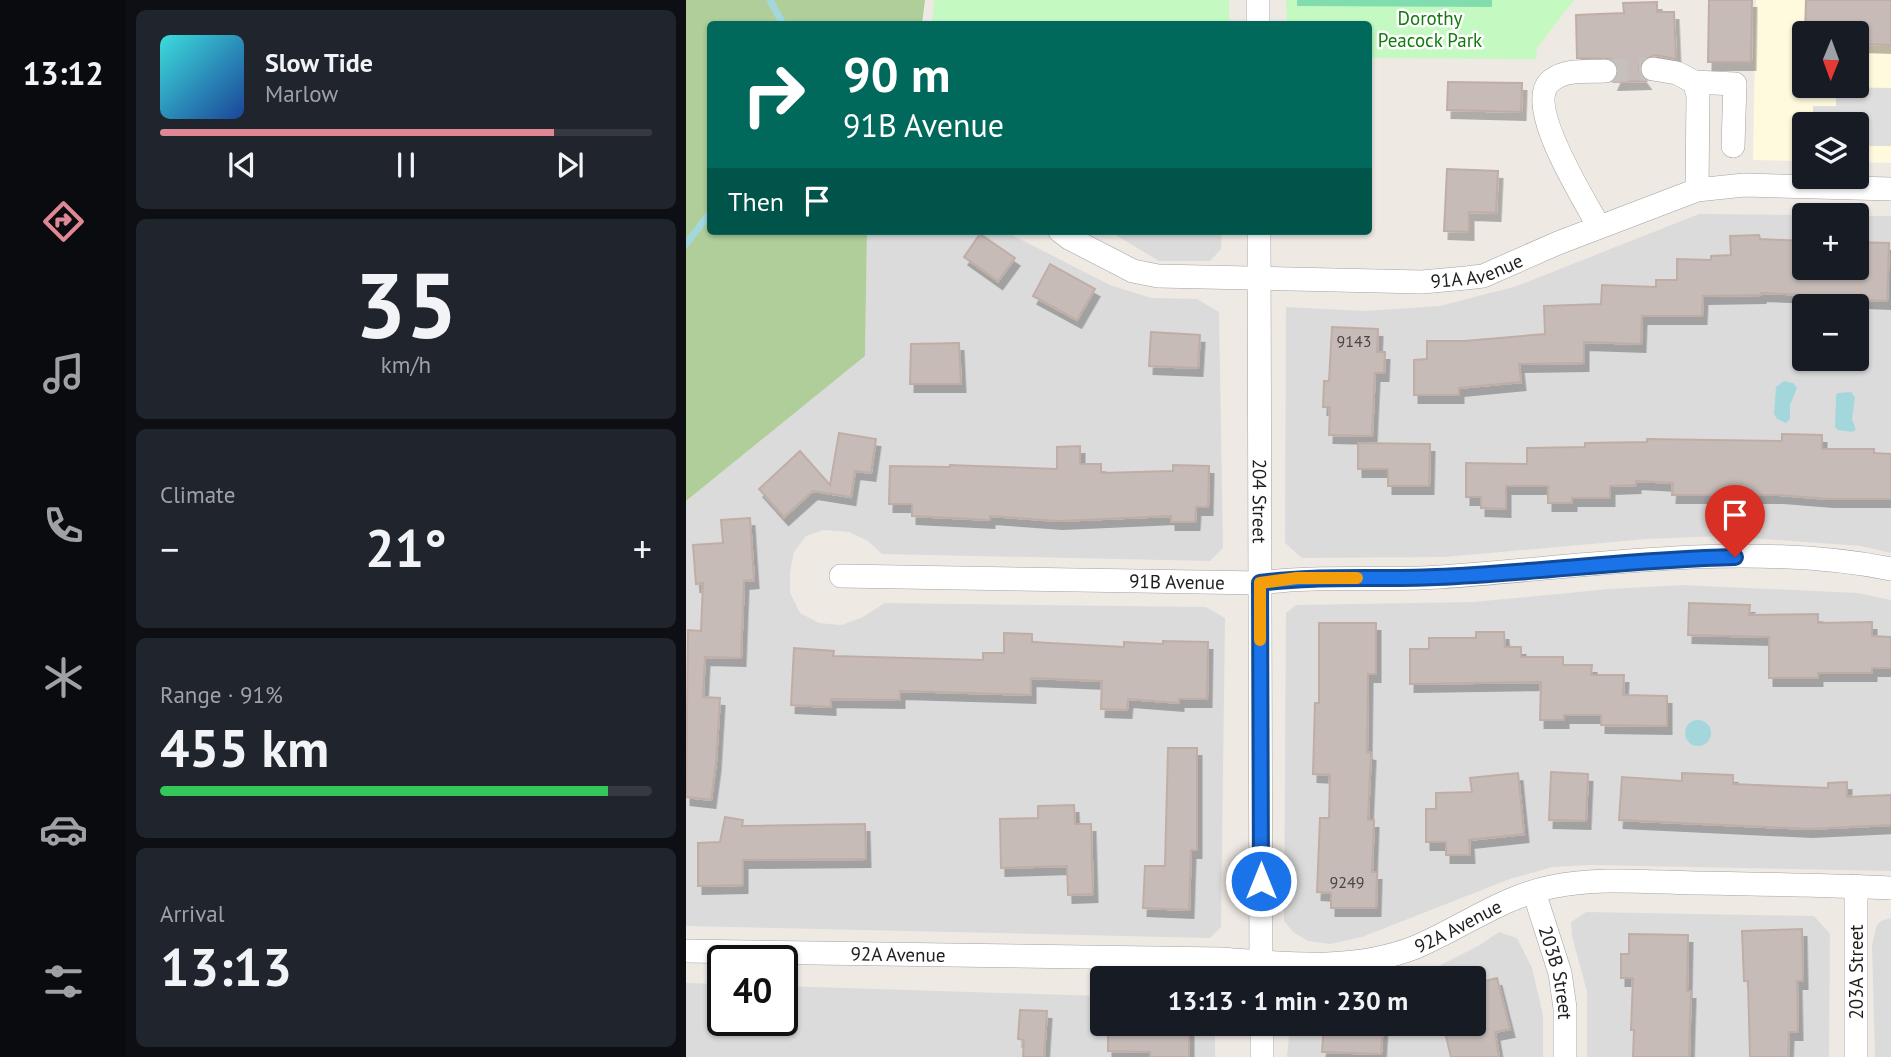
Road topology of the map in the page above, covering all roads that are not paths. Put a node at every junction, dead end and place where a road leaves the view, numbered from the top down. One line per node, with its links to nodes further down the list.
1 (1258, 0): 2 (street)
2 (1258, 21)
3 (1653, 69): 5 (street)
4 (1605, 71): 9 (street)
5 (1695, 82): 6 (street); 8 (street)
6 (1733, 146)
7 (1891, 189): 8 (street, 91A Avenue)
8 (1697, 190): 9 (street, 91A Avenue)
9 (1600, 227): 12 (street, 91A Avenue)
10 (1067, 235): 12 (street, 91A Avenue)
11 (1259, 235): 12 (street, 204 Street)
12 (1259, 279): 15 (street, 204 Street)
13 (1891, 569): 15 (street, 91B Avenue)
14 (841, 576): 15 (street, 91B Avenue)
15 (1260, 583): 21 (street, 204 Street)
16 (1856, 886): 17 (street, 92A Avenue); 18 (street, 92A Avenue); 26 (street, 203A Street)
17 (1891, 888)
18 (1534, 892): 22 (street, 92A Avenue); 25 (street, 203B Street)
19 (686, 951): 20 (street, 92A Avenue)
20 (1247, 966)
21 (1261, 966)
22 (1304, 966)
23 (1262, 1036): 24 (street)
24 (1262, 1057)
25 (1565, 1057)
26 (1856, 1057)

